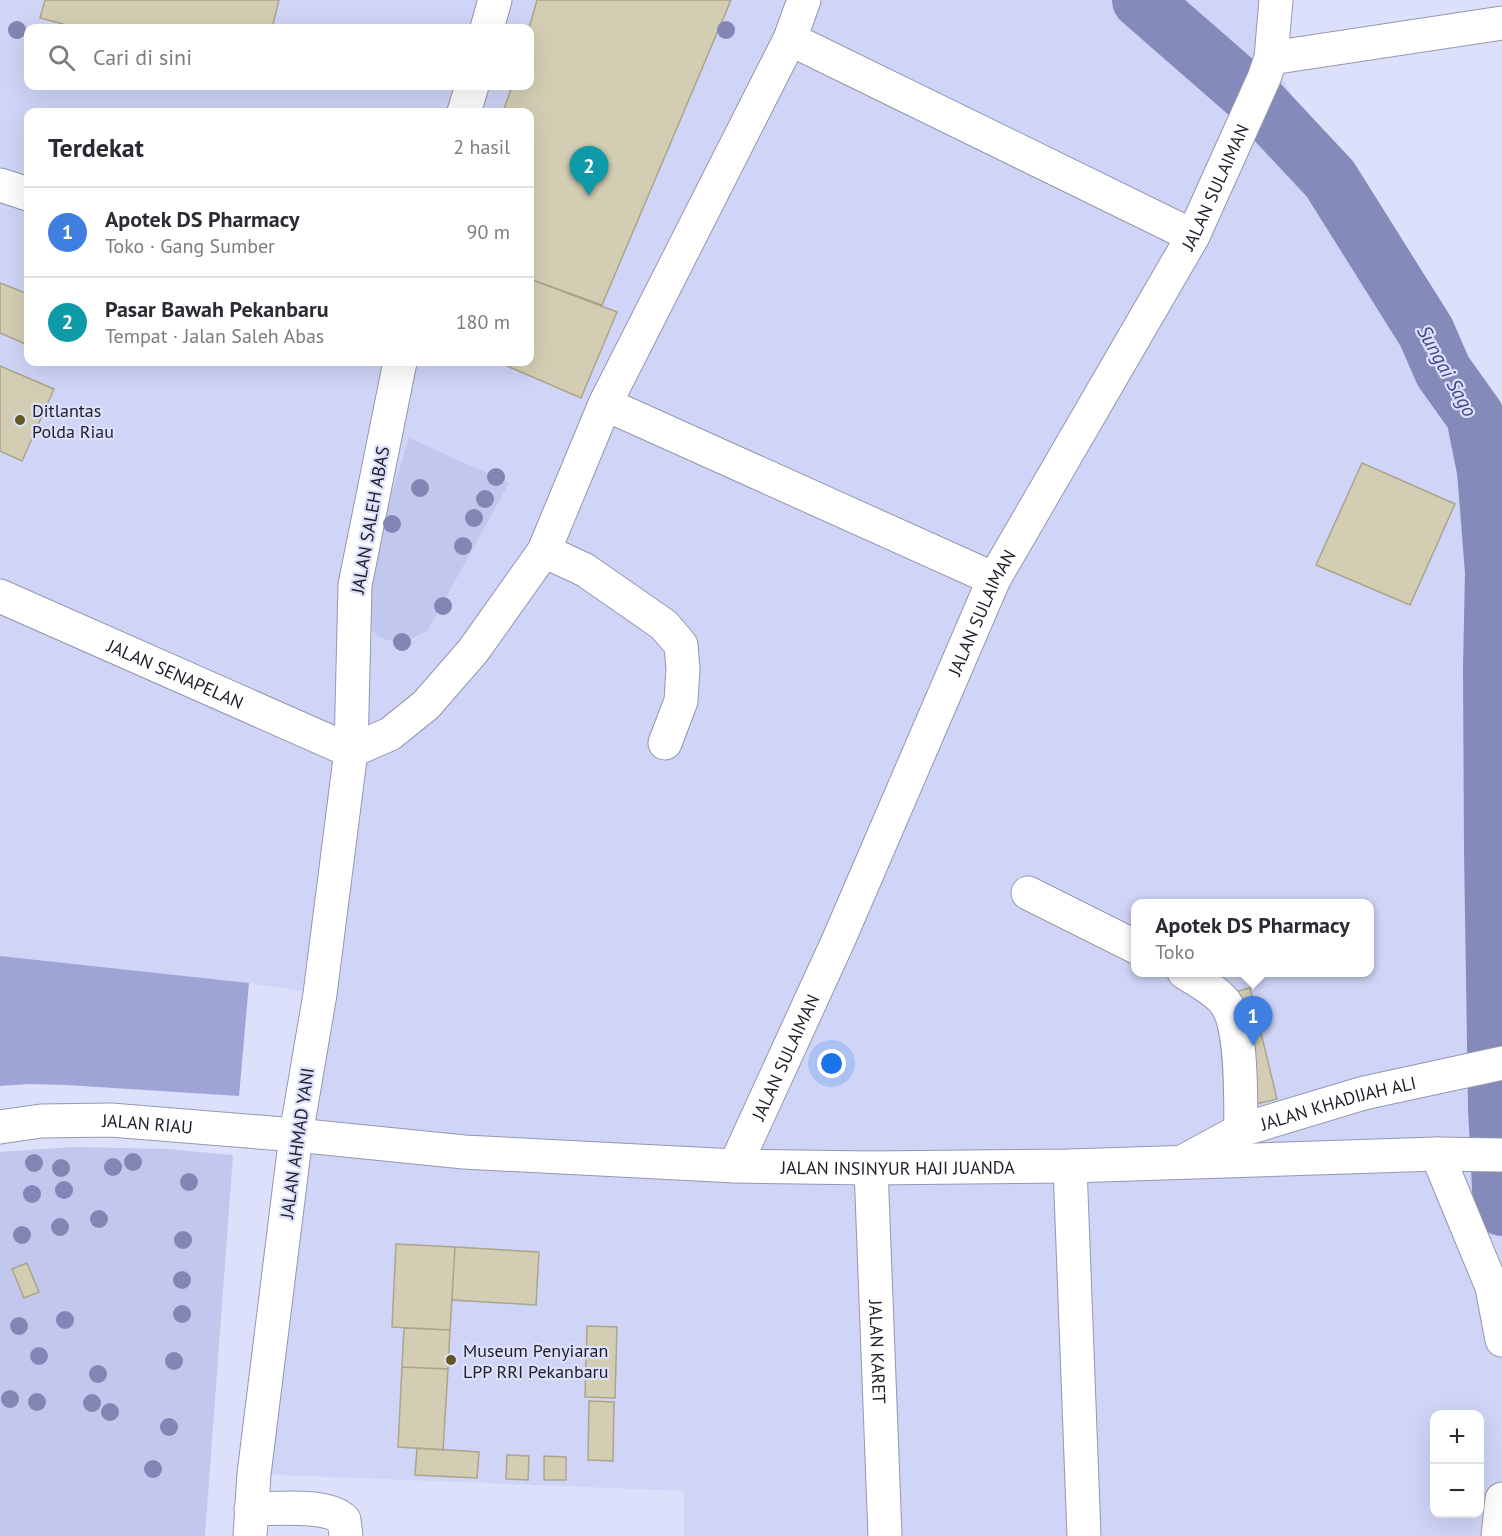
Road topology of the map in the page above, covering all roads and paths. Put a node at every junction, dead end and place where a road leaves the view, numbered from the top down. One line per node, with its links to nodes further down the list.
1 (495, 0): 5 (street)
2 (804, 0): 6 (street)
3 (1276, 0): 7 (street)
4 (1502, 22): 7 (street)
5 (488, 24)
6 (790, 39): 12 (street); 14 (street)
7 (1268, 68): 12 (street, JALAN SULAIMAN)
8 (471, 90): 9 (street)
9 (465, 108)
10 (0, 185): 11 (street)
11 (24, 193)
12 (1193, 236): 16 (street, JALAN SULAIMAN)
13 (399, 366): 19 (street, JALAN SALEH ABAS)
14 (605, 404): 15 (street); 16 (street)
15 (544, 551): 18 (street); 19 (street)
16 (994, 579): 30 (street, JALAN SULAIMAN)
17 (0, 596): 19 (street, JALAN SENAPELAN)
18 (665, 743)
19 (351, 752): 26 (street, JALAN AHMAD YANI)
20 (1028, 893): 21 (street)
21 (1131, 944)
22 (1191, 977): 25 (street)
23 (1488, 1066): 25 (street, JALAN KHADIJAH ALI)
24 (0, 1127): 26 (street, JALAN RIAU)
25 (1241, 1130): 29 (street, JALAN KHADIJAH ALI)
26 (296, 1135): 30 (street, JALAN INSINYUR HAJI JUANDA); 35 (street, JALAN AHMAD YANI)
27 (1437, 1154): 28 (street, JALAN INSINYUR HAJI JUANDA); 29 (street, JALAN INSINYUR HAJI JUANDA); 33 (street)
28 (1492, 1154)
29 (1184, 1161): 31 (street, JALAN INSINYUR HAJI JUANDA)
30 (735, 1166): 32 (street, JALAN INSINYUR HAJI JUANDA)
31 (1070, 1166): 32 (street, JALAN INSINYUR HAJI JUANDA); 38 (street)
32 (871, 1168): 37 (street, JALAN KARET)
33 (1502, 1340)
34 (1502, 1498): 39 (street)
35 (250, 1523): 36 (street)
36 (346, 1536)
37 (885, 1536)
38 (1084, 1536)
39 (1498, 1536)

